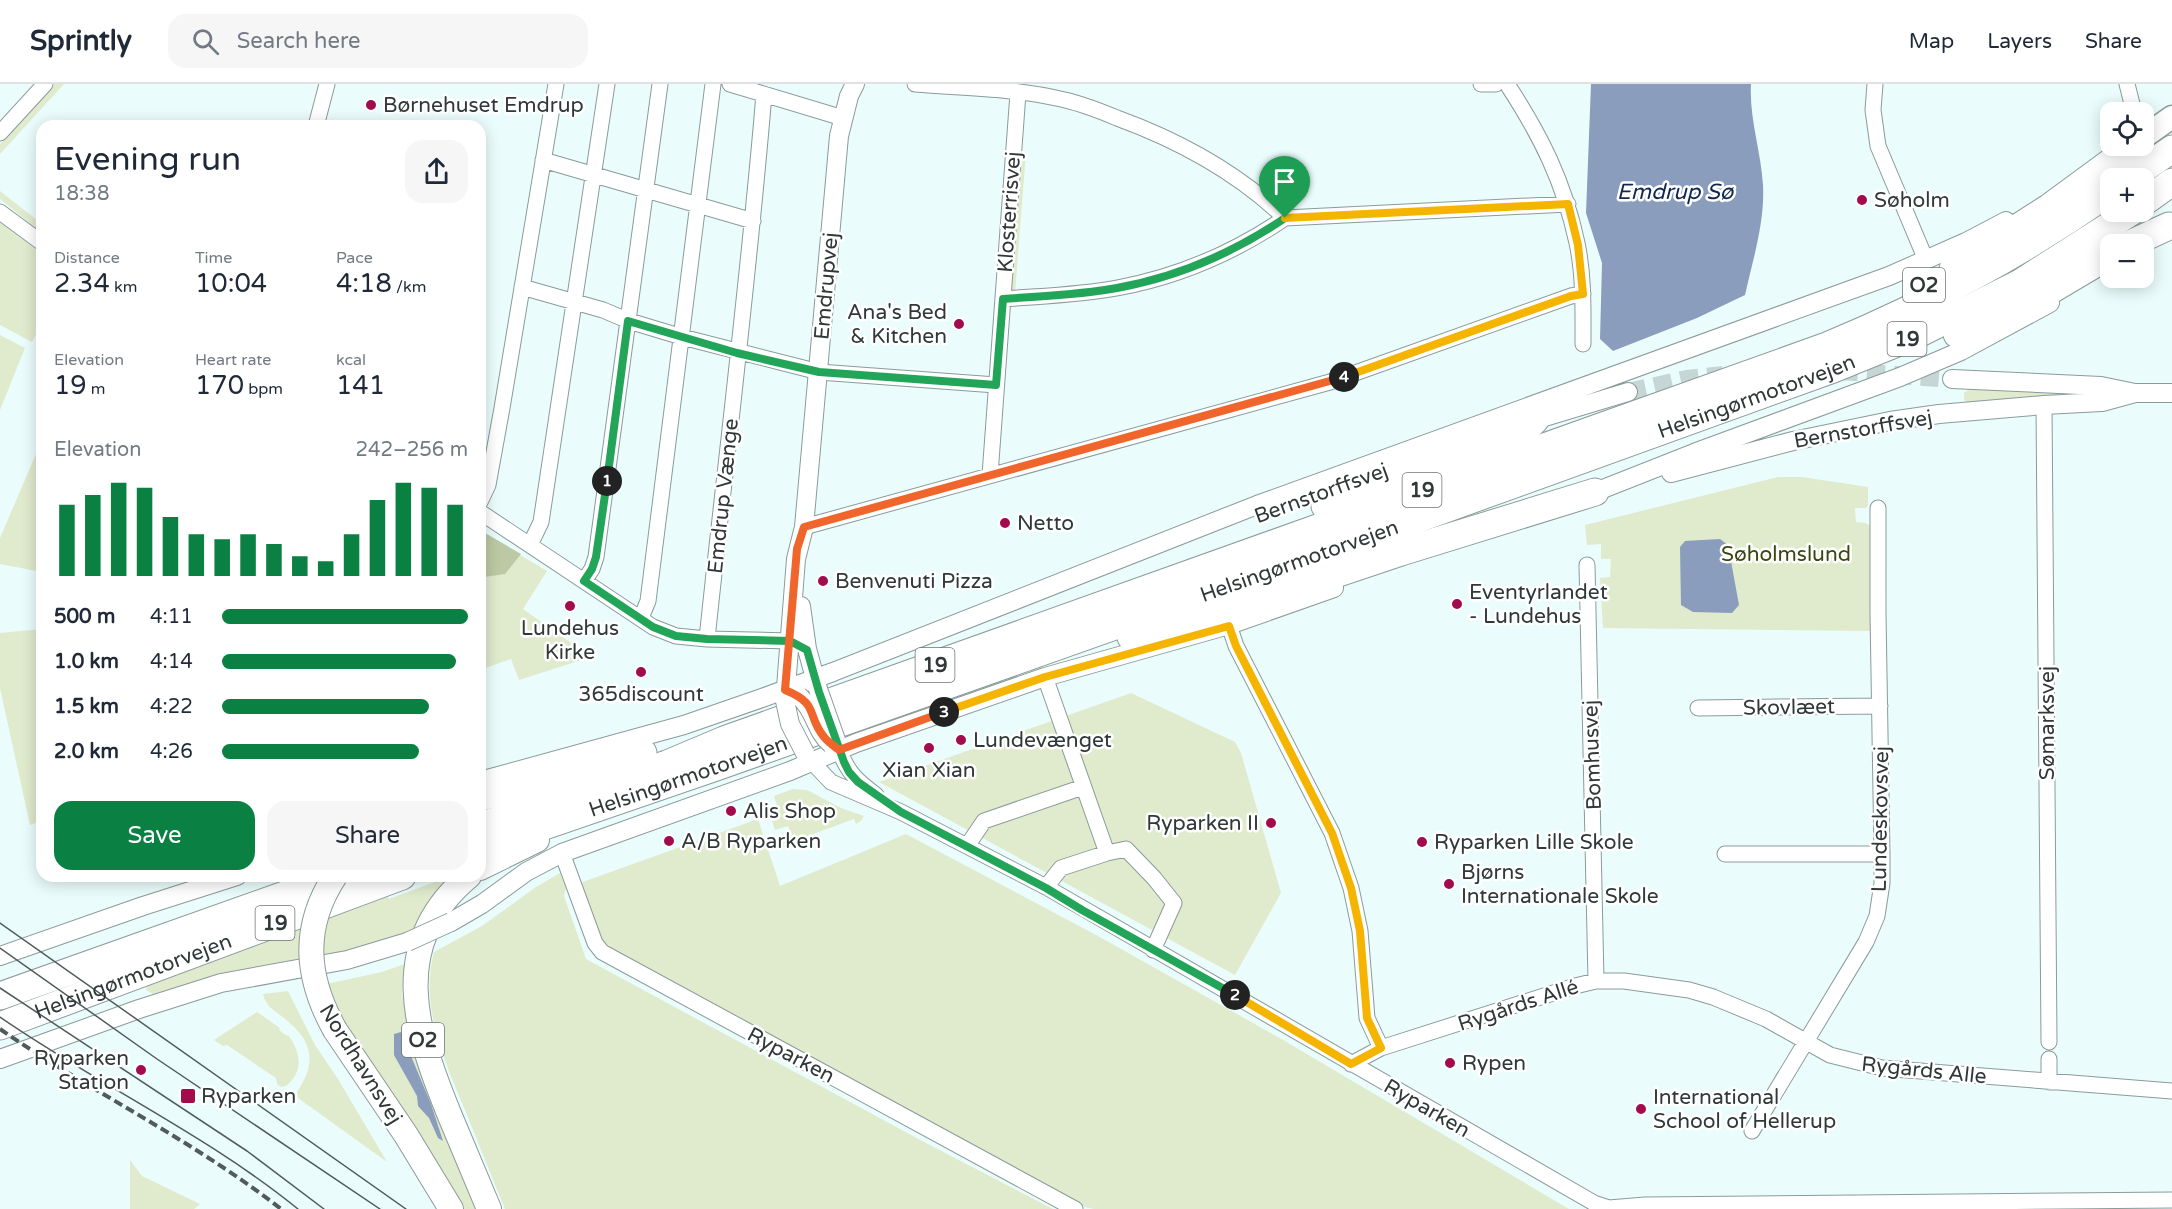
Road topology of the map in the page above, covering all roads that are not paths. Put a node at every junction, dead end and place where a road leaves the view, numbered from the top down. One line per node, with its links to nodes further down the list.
1 (45, 84): 22 (street)
2 (327, 84): 20 (street)
3 (556, 84): 26 (street)
4 (608, 84): 28 (street)
5 (660, 84): 30 (street)
6 (713, 84): 34 (street)
7 (730, 84): 16 (street)
8 (855, 84): 19 (street, Emdrupvej)
9 (915, 84): 15 (street)
10 (1480, 84): 11 (street)
11 (1496, 84)
12 (1507, 84): 33 (street)
13 (1875, 84): 43 (street)
14 (2127, 84): 17 (street)
15 (1018, 93): 36 (street); 48 (street, Klosterrisvej)
16 (764, 94): 19 (street); 37 (street, Emdrup Vænge)
17 (2131, 102)
18 (2172, 117): 21 (main road, O2)
19 (843, 118): 54 (street, Emdrupvej)
20 (318, 120)
21 (2154, 126)
22 (0, 133)
23 (2172, 149): 27 (highway)
24 (2108, 156): 43 (street)
25 (2112, 156): 58 (highway, O2)
26 (543, 159): 28 (street); 46 (street)
27 (2144, 168)
28 (594, 174): 30 (street); 49 (street)
29 (2172, 182): 31 (highway)
30 (645, 190): 34 (street); 50 (street)
31 (2154, 195)
32 (2100, 199): 58 (highway, Helsingørmotorvejen / 19)
33 (1568, 204): 36 (street); 47 (street)
34 (699, 205): 37 (street); 51 (street)
35 (0, 212): 42 (street)
36 (1285, 218): 48 (street)
37 (753, 221): 53 (street, Emdrup Vænge)
38 (2115, 222): 63 (highway, Helsingørmotorvejen / 19)
39 (2170, 225): 40 (highway); 41 (street)
40 (2151, 234)
41 (2154, 236)
42 (36, 239)
43 (1926, 260): 73 (street)
44 (2100, 261): 63 (highway)
45 (2100, 273): 66 (street)
46 (522, 288): 49 (street); 65 (street)
47 (1583, 294): 52 (street); 64 (street)
48 (1003, 299): 56 (street, Klosterrisvej)
49 (574, 302): 50 (street); 70 (street)
50 (628, 321): 51 (street); 72 (street)
51 (682, 337): 53 (street); 75 (street)
52 (1583, 344)
53 (737, 353): 54 (street); 77 (street, Emdrup Vænge)
54 (819, 372): 56 (street); 69 (street, Emdrupvej)
55 (1952, 379): 59 (street, Bernstorffsvej)
56 (996, 385): 64 (street, Klosterrisvej)
57 (1628, 393): 62 (street, Bernstorffsvej)
58 (1698, 393): 74 (highway, Helsingørmotorvejen / 19)
59 (2135, 393): 60 (street, Bernstorffsvej); 61 (street, Bernstorffsvej)
60 (2172, 393)
61 (2044, 405): 66 (street, Bernstorffsvej); 116 (street, Sømarksvej)
62 (1534, 420): 73 (street, Bernstorffsvej); 74 (highway)
63 (1666, 430): 80 (highway, Helsingørmotorvejen / 19)
64 (990, 475): 69 (street)
65 (486, 490)
66 (1595, 492): 76 (street); 80 (highway)
67 (486, 508): 70 (street)
68 (1878, 508): 84 (street, Lundeskovsvej)
69 (804, 527): 78 (street, Emdrupvej); 79 (street, Emdrupvej)
70 (530, 545): 72 (street)
71 (1587, 565): 111 (street, Bomhusvej)
72 (584, 581): 75 (street)
73 (1048, 588): 82 (street)
74 (1145, 589): 86 (highway, Helsingørmotorvejen / 19)
75 (641, 618): 77 (street)
76 (1229, 626): 81 (street); 117 (street)
77 (707, 639): 78 (street)
78 (790, 641): 79 (street); 83 (street, Emdrupvej)
79 (807, 650): 82 (street, Emdrupvej)
80 (993, 668): 90 (highway, Helsingørmotorvejen / 19)
81 (1045, 677): 87 (street); 92 (street)
82 (817, 684): 83 (street); 87 (street, Emdrupvej, bridge)
83 (790, 695): 87 (street, bridge); 88 (street, Emdrupvej, bridge); 91 (street)
84 (1880, 706): 85 (street, Skovlæet); 101 (street, Lundeskovsvej)
85 (1698, 708)
86 (724, 740): 89 (highway); 95 (highway, Helsingørmotorvejen / 19)
87 (836, 745): 88 (street); 94 (street, Ryparken)
88 (808, 758): 94 (street, Ryparken); 98 (street)
89 (600, 766): 93 (highway)
90 (716, 767): 96 (highway, Helsingørmotorvejen / 19); 102 (highway)
91 (486, 779)
92 (1083, 787): 97 (street); 99 (street)
93 (486, 797)
94 (901, 812): 97 (street, Ryparken)
95 (486, 824)
96 (486, 846)
97 (967, 846): 108 (street, Ryparken)
98 (562, 853): 118 (street, bridge); 128 (street, Ryparken)
99 (1107, 853): 108 (street); 109 (street)
100 (1725, 854): 101 (street)
101 (1882, 854): 115 (street, Lundeskovsvej)
102 (486, 865)
103 (219, 882): 110 (street)
104 (319, 882): 113 (highway, Helsingørmotorvejen / 19)
105 (332, 882): 126 (highway, Nordhavnsvej, bridge)
106 (386, 882): 114 (highway, Helsingørmotorvejen / 19)
107 (463, 882): 127 (highway, O2)
108 (1046, 888): 109 (street, Ryparken)
109 (1153, 950): 120 (street, Ryparken)
110 (0, 956)
111 (1596, 981): 112 (street, Rygårds Allé); 117 (street, Rygårds Allé)
112 (1692, 991): 115 (street, Rygårds Alle)
113 (0, 996)
114 (0, 1026)
115 (1805, 1041): 121 (street, Rygårds Alle); 123 (street, Lundeskovsvej)
116 (2049, 1042)
117 (1381, 1048): 120 (street, Rygårds Allé)
118 (0, 1059)
119 (2049, 1059): 121 (street)
120 (1351, 1064): 125 (street, Ryparken)
121 (2049, 1082): 122 (street, Rygårds Alle)
122 (2172, 1091)
123 (1752, 1131)
124 (2172, 1200): 125 (street)
125 (1609, 1208)
126 (451, 1209)
127 (489, 1209)
128 (1075, 1209)

